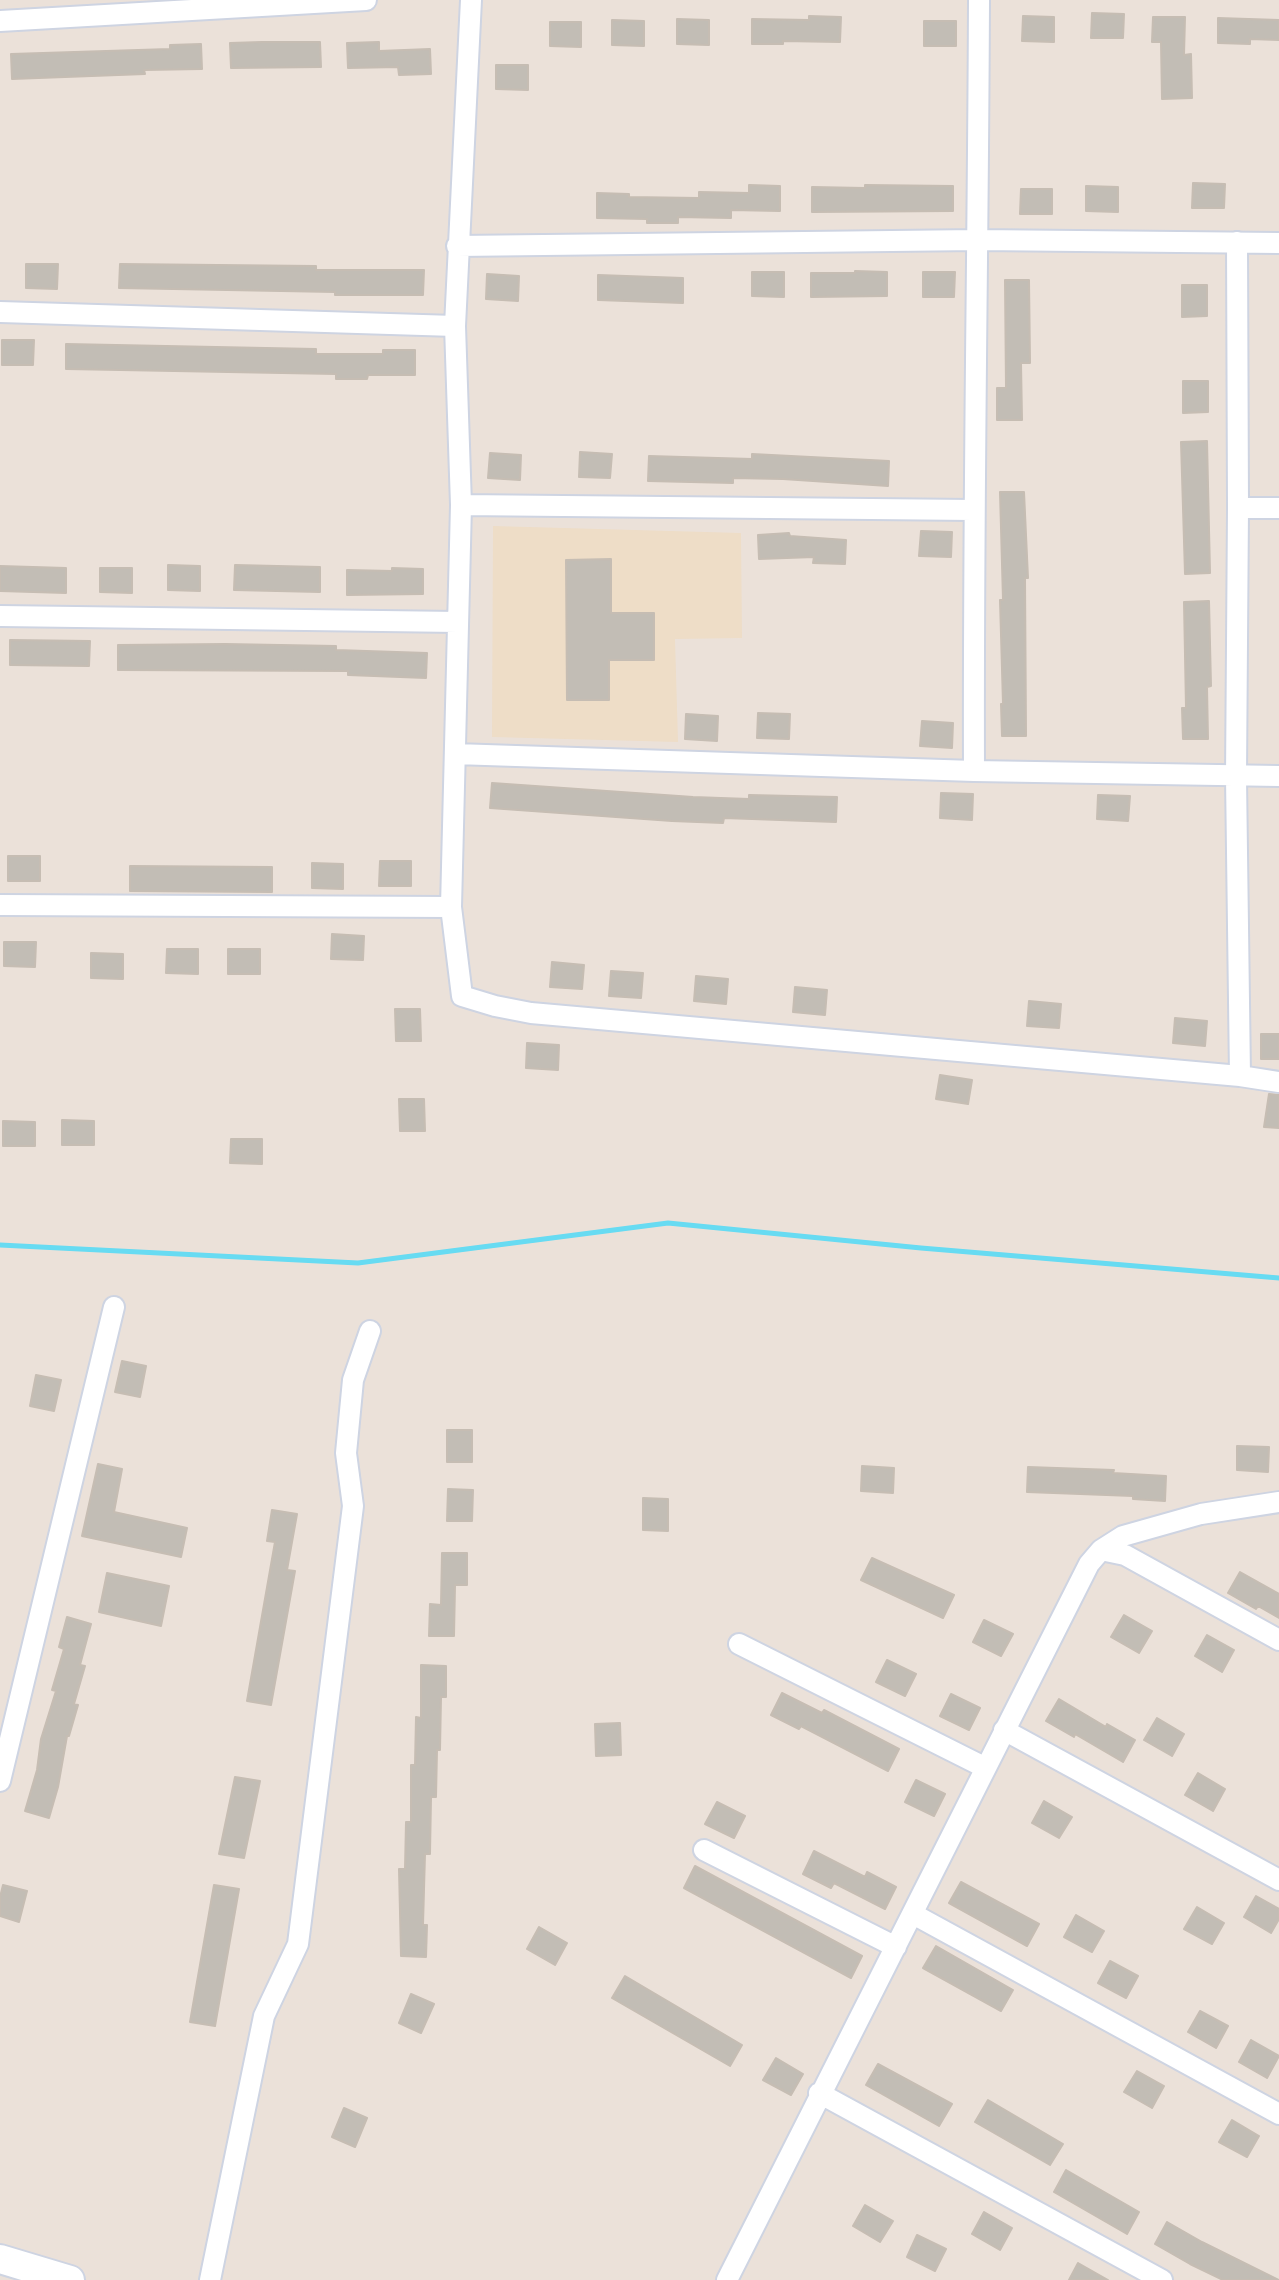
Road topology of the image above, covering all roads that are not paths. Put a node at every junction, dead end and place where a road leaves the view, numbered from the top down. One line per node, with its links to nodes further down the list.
1 (366, 0): 4 (street)
2 (471, 0): 8 (street)
3 (979, 0): 5 (street)
4 (0, 21)
5 (978, 240): 6 (street); 8 (street); 14 (street)
6 (1237, 242): 7 (street); 12 (street)
7 (1279, 243)
8 (457, 246): 10 (street)
9 (0, 312): 10 (street)
10 (455, 326): 11 (street)
11 (461, 505): 14 (street); 16 (street)
12 (1238, 508): 13 (street); 20 (street)
13 (1279, 508)
14 (973, 510): 18 (street)
15 (0, 616): 16 (street)
16 (458, 622): 17 (street)
17 (455, 754): 18 (street); 22 (street)
18 (974, 771): 20 (street)
19 (1279, 776): 20 (street)
20 (1236, 777): 23 (street)
21 (0, 905): 22 (street)
22 (451, 907): 23 (street)
23 (1240, 1076): 24 (street)
24 (1279, 1082)
25 (114, 1307): 33 (street)
26 (370, 1331): 43 (street)
27 (1279, 1502): 28 (street)
28 (1101, 1550): 29 (street); 31 (street)
29 (1279, 1640)
30 (739, 1644): 32 (street)
31 (1004, 1730): 32 (street); 35 (street)
32 (984, 1767): 36 (street)
33 (0, 1781)
34 (704, 1850): 37 (street)
35 (1279, 1880)
36 (913, 1914): 37 (street); 39 (street)
37 (896, 1947): 38 (street)
38 (819, 2093): 41 (street); 44 (street)
39 (1279, 2114)
40 (0, 2259): 42 (main road)
41 (733, 2278)
42 (70, 2280)
43 (210, 2280)
44 (1162, 2280)

